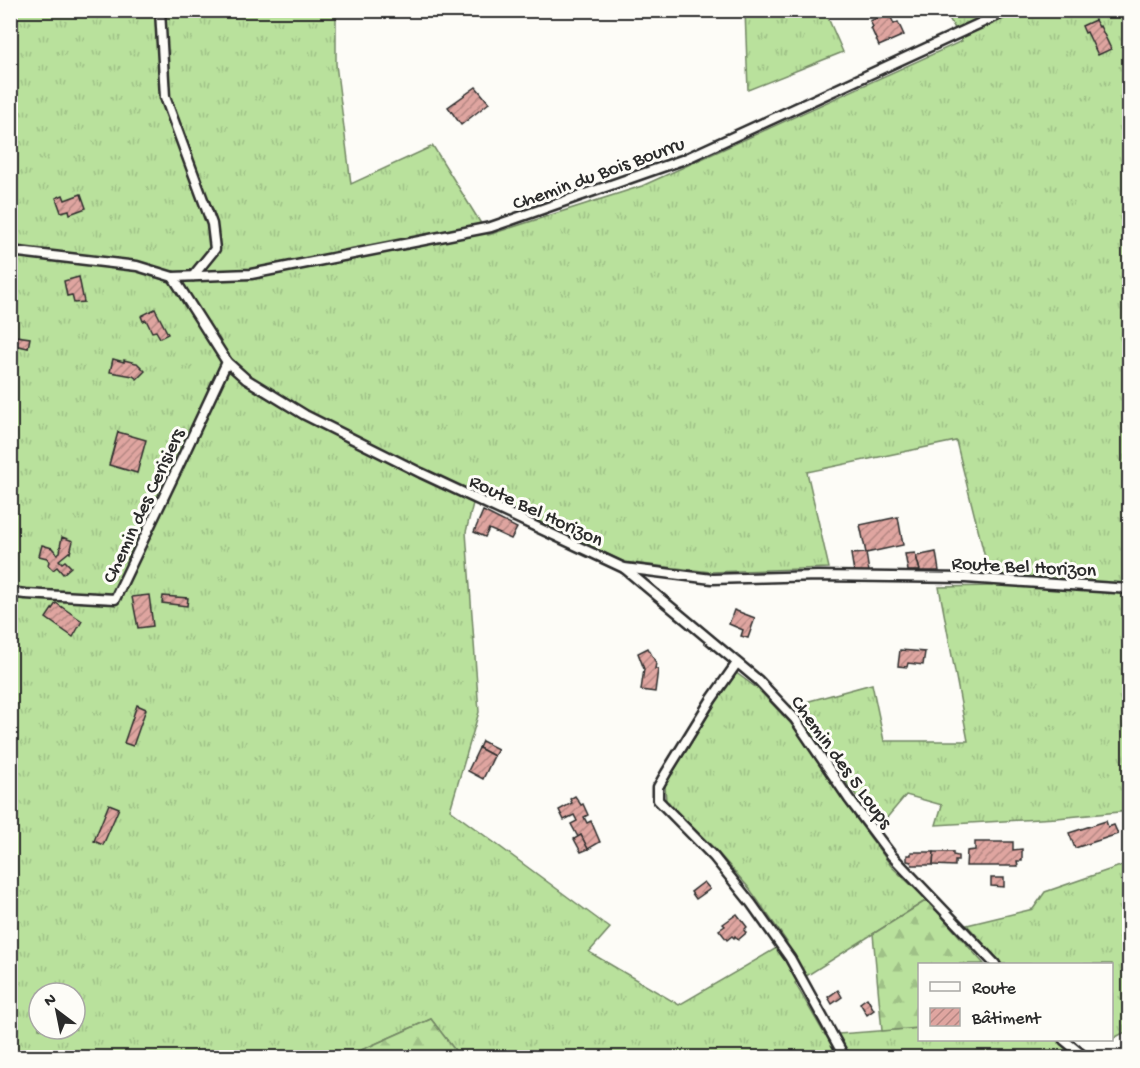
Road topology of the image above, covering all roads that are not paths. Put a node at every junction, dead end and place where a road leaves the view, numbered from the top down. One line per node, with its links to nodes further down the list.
1 (160, 10): 4 (street)
2 (1009, 10): 4 (street, Chemin du Bois Bourru)
3 (10, 251): 5 (street)
4 (193, 276): 5 (street, Chemin du Bois Bourru)
5 (173, 277): 6 (street, Route Bel Horizon)
6 (227, 362): 7 (street, Route Bel Horizon); 9 (street, Chemin des Cerisiers)
7 (624, 568): 8 (street, Route Bel Horizon); 10 (street, Chemin des 5 Loups)
8 (1130, 589)
9 (10, 592)
10 (737, 663): 11 (street, Chemin des 5 Loups); 13 (street)
11 (994, 963)
12 (1065, 1041): 14 (street)
13 (845, 1058)
14 (1086, 1058)

